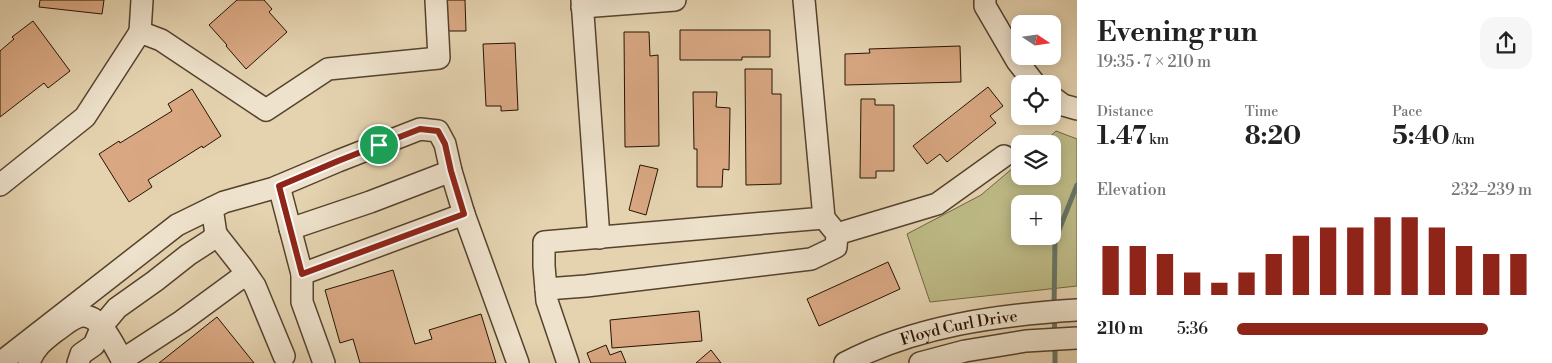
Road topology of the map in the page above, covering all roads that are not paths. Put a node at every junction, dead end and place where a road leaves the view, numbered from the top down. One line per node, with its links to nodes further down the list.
1 (142, 0): 7 (street)
2 (436, 0): 7 (street)
3 (675, 0): 6 (street)
4 (804, 0): 17 (street)
5 (985, 0): 8 (street)
6 (582, 4): 21 (street)
7 (140, 32): 13 (street)
8 (1028, 75)
9 (1061, 103): 10 (street)
10 (1077, 109)
11 (1004, 156): 20 (street)
12 (451, 171): 14 (street); 16 (street); 18 (street)
13 (0, 185)
14 (279, 186): 15 (street); 18 (street)
15 (212, 208): 19 (street); 30 (street)
16 (464, 214): 23 (street); 34 (street)
17 (824, 218): 20 (street); 21 (street)
18 (290, 228): 23 (street)
19 (216, 234): 22 (street); 26 (street)
20 (837, 234): 24 (street)
21 (599, 238): 24 (street)
22 (246, 274): 28 (street); 29 (street)
23 (302, 274): 33 (street)
24 (546, 288): 35 (street)
25 (1077, 310): 36 (street, Floyd Curl Drive)
26 (102, 326): 29 (street); 31 (street); 32 (street)
27 (1077, 338): 37 (street, Floyd Curl Drive)
28 (284, 356)
29 (123, 362)
30 (0, 363)
31 (30, 363)
32 (78, 363)
33 (324, 363)
34 (518, 363)
35 (568, 363)
36 (845, 363)
37 (920, 363)

